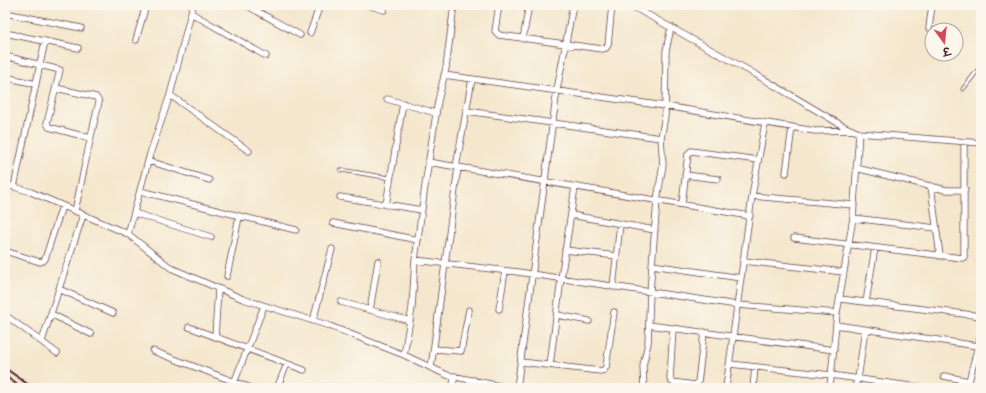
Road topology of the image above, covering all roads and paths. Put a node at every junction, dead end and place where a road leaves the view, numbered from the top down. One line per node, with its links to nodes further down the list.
1 (146, 5): 23 (street)
2 (193, 5): 15 (street)
3 (246, 5): 21 (street)
4 (320, 5): 20 (street)
5 (367, 5): 13 (street)
6 (454, 5): 31 (street)
7 (499, 5): 22 (street)
8 (529, 5): 22 (street)
9 (573, 5): 25 (street)
10 (612, 5): 25 (street)
11 (630, 5): 17 (street)
12 (932, 5): 16 (street)
13 (384, 10)
14 (5, 13): 18 (street)
15 (191, 13): 28 (street); 38 (street)
16 (930, 22)
17 (671, 27): 41 (street); 47 (street)
18 (81, 28)
19 (5, 33): 24 (street)
20 (310, 33)
21 (300, 35)
22 (523, 39): 25 (street)
23 (136, 40)
24 (45, 41): 26 (street); 29 (street)
25 (565, 44): 37 (street)
26 (78, 48)
27 (5, 56): 29 (street)
28 (266, 56)
29 (40, 64): 34 (street); 35 (street)
30 (981, 66): 36 (lane)
31 (444, 75): 33 (street); 43 (street)
32 (5, 77): 34 (street)
33 (472, 79): 37 (street); 42 (street)
34 (36, 84): 69 (street)
35 (56, 88): 49 (street); 49 (street)
36 (963, 89)
37 (557, 90): 41 (street); 45 (street)
38 (170, 95): 53 (street); 55 (street)
39 (387, 99): 40 (street)
40 (403, 103): 43 (street); 62 (street)
41 (665, 106): 44 (street); 50 (street)
42 (466, 111): 45 (street); 57 (street)
43 (436, 113): 56 (street)
44 (765, 123): 46 (street); 54 (street)
45 (553, 124): 50 (street); 65 (street)
46 (792, 127): 47 (street); 60 (street)
47 (852, 130): 48 (street)
48 (859, 133): 51 (street); 58 (street)
49 (90, 138): 80 (street)
50 (662, 138): 74 (street)
51 (964, 142): 52 (street); 70 (street)
52 (981, 143)
53 (249, 151)
54 (758, 160): 61 (street); 72 (street)
55 (149, 161): 63 (street); 71 (street)
56 (428, 162): 57 (street); 79 (street)
57 (457, 167): 65 (street); 106 (street)
58 (856, 168): 68 (street); 77 (street)
59 (341, 170): 62 (lane)
60 (786, 173)
61 (685, 175): 64 (street); 76 (street)
62 (391, 178): 75 (street)
63 (209, 180)
64 (718, 180)
65 (544, 181): 67 (street); 110 (street)
66 (5, 184): 69 (street)
67 (575, 186): 74 (street); 83 (street)
68 (931, 186): 70 (street); 89 (street)
69 (14, 187): 78 (street)
70 (965, 190): 102 (street)
71 (140, 191): 81 (street); 85 (street)
72 (752, 196): 77 (street); 84 (street)
73 (340, 198): 75 (street)
74 (658, 200): 76 (street); 91 (street)
75 (386, 204): 79 (street)
76 (682, 204): 84 (street)
77 (854, 205): 86 (street)
78 (62, 206): 80 (street); 100 (street)
79 (422, 210): 95 (street)
80 (75, 211): 82 (street)
81 (134, 213): 92 (street); 93 (street)
82 (82, 215): 92 (street); 115 (street)
83 (571, 215): 88 (street); 99 (street)
84 (750, 216): 105 (street)
85 (239, 217): 90 (street); 111 (street)
86 (853, 218): 89 (street); 96 (street)
87 (333, 223): 95 (street)
88 (620, 224): 91 (street); 101 (street)
89 (936, 228): 102 (street)
90 (296, 230)
91 (655, 230): 107 (street)
92 (128, 234): 116 (street)
93 (211, 237)
94 (794, 238): 96 (street)
95 (418, 240): 103 (street)
96 (848, 245): 97 (street); 109 (street)
97 (875, 248): 102 (street); 120 (street)
98 (332, 249): 133 (street)
99 (566, 250): 101 (street); 113 (street)
100 (5, 251)
101 (617, 256): 114 (street)
102 (940, 256)
103 (415, 260): 106 (street); 134 (street)
104 (378, 261): 124 (street)
105 (743, 261): 109 (street); 112 (street)
106 (446, 263): 108 (street); 149 (street)
107 (652, 265): 112 (street); 117 (street)
108 (505, 271): 110 (street); 123 (street)
109 (844, 272): 118 (street)
110 (533, 274): 113 (street); 154 (street)
111 (227, 276)
112 (741, 278): 122 (street)
113 (561, 279): 114 (street); 131 (street)
114 (613, 287): 117 (street)
115 (59, 289): 127 (street); 129 (street)
116 (218, 289): 121 (street); 145 (street)
117 (650, 292): 122 (street); 136 (street)
118 (840, 299): 120 (street); 128 (street)
119 (341, 302): 124 (street)
120 (866, 302): 132 (street)
121 (264, 306): 133 (street); 148 (street)
122 (737, 306): 128 (street); 144 (street)
123 (499, 309)
124 (370, 310): 134 (street)
125 (469, 310): 149 (street)
126 (614, 312): 157 (street)
127 (113, 313)
128 (837, 313): 137 (street)
129 (51, 314): 142 (street); 146 (street)
130 (5, 315): 146 (street)
131 (556, 316): 135 (street); 157 (street)
132 (981, 316)
133 (313, 321): 153 (street)
134 (410, 321): 153 (street)
135 (589, 321)
136 (649, 325): 139 (street); 175 (street)
137 (836, 325): 140 (street); 150 (street)
138 (189, 327): 145 (street)
139 (674, 328): 141 (street); 167 (street)
140 (865, 329): 147 (street); 164 (street)
141 (704, 332): 144 (street); 167 (street)
142 (91, 334)
143 (981, 334): 147 (street)
144 (733, 336): 150 (street); 156 (street)
145 (215, 337): 148 (street)
146 (42, 341): 152 (street)
147 (978, 346): 163 (street)
148 (247, 349): 155 (street); 166 (street)
149 (434, 349): 159 (street)
150 (834, 350): 161 (street)
151 (152, 351): 166 (street)
152 (57, 353)
153 (404, 355): 159 (street)
154 (520, 362): 157 (street); 174 (street)
155 (287, 364): 160 (street); 170 (street)
156 (730, 364): 158 (street); 176 (street)
157 (550, 365)
158 (754, 367): 161 (street); 177 (street)
159 (431, 368): 162 (street)
160 (304, 370)
161 (831, 375): 164 (street); 178 (street)
162 (454, 376): 165 (street); 171 (street)
163 (944, 376)
164 (858, 379): 179 (street); 180 (street)
165 (474, 380): 172 (street); 173 (street)
166 (234, 382): 168 (street); 169 (street)
167 (694, 386)
168 (232, 388)
169 (251, 388)
170 (277, 388)
171 (452, 388)
172 (472, 388)
173 (509, 388)
174 (517, 388)
175 (644, 388)
176 (726, 388)
177 (753, 388)
178 (830, 388)
179 (855, 388)
180 (924, 388)

